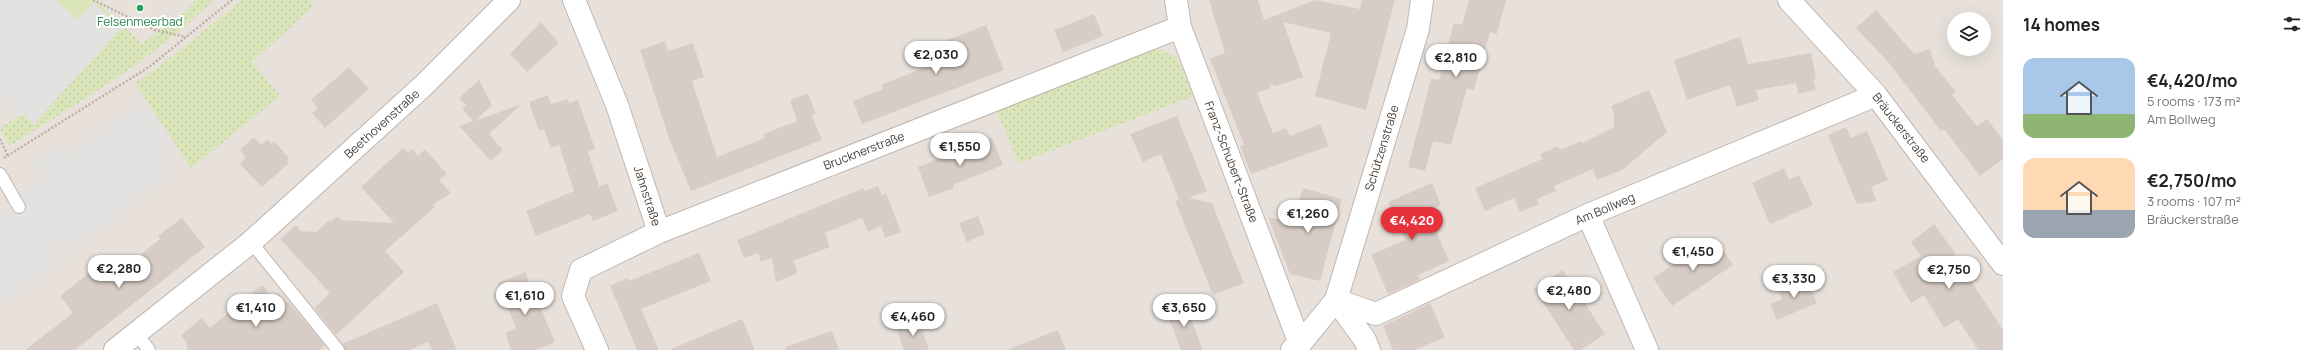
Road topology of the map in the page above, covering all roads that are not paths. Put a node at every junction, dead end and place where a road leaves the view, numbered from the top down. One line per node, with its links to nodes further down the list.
1 (509, 0): 12 (street, Beethovenstraße)
2 (574, 0): 11 (street, Jahnstraße)
3 (1176, 0): 6 (street, Franz-Schubert-Straße)
4 (1422, 0): 14 (street, Schützenstraße)
5 (1789, 0): 7 (street, Bräuckerstraße)
6 (1180, 27): 11 (street, Brucknerstraße); 16 (street, Franz-Schubert-Straße)
7 (1876, 96): 10 (street, Am Bollweg); 13 (street, Bräuckerstraße)
8 (2, 179): 9 (lane)
9 (19, 207)
10 (1588, 215): 14 (street, Am Bollweg); 21 (street)
11 (659, 232): 19 (street, Jahnstraße)
12 (251, 242): 15 (street, Beethovenstraße); 18 (lane)
13 (2003, 264)
14 (1336, 300): 16 (street, Schützenstraße); 20 (street)
15 (143, 342): 17 (street, Beethovenstraße)
16 (1296, 347)
17 (115, 350)
18 (338, 350)
19 (597, 350)
20 (1369, 350)
21 (1647, 350)

